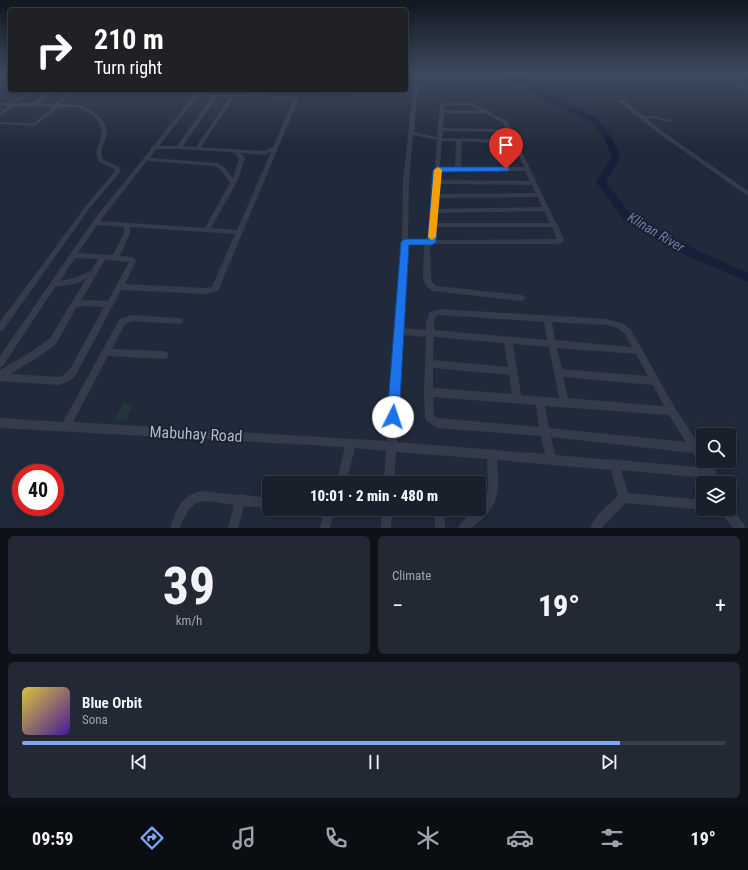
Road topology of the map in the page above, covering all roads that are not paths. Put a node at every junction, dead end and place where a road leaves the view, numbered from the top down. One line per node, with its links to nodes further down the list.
1 (22, 98): 11 (street)
2 (43, 98): 12 (street)
3 (65, 98): 13 (street)
4 (195, 98): 26 (street)
5 (214, 98): 25 (street)
6 (231, 98): 27 (street)
7 (288, 98): 28 (street)
8 (415, 98): 20 (street)
9 (0, 100): 11 (street)
10 (621, 101): 15 (street)
11 (13, 104): 12 (street); 14 (street)
12 (34, 105): 13 (street)
13 (56, 106): 17 (street); 62 (street)
14 (0, 115)
15 (643, 118): 16 (street); 38 (street)
16 (669, 121)
17 (0, 123)
18 (440, 129): 19 (street); 19 (street); 21 (street)
19 (509, 131): 24 (street)
20 (412, 133): 21 (street); 49 (street)
21 (439, 139): 22 (street); 33 (street)
22 (459, 140): 23 (street); 34 (street)
23 (495, 141): 24 (street); 31 (street)
24 (515, 142): 32 (street)
25 (179, 147): 26 (street); 27 (street)
26 (153, 148): 30 (street)
27 (198, 148): 29 (street)
28 (276, 148): 29 (street); 48 (street)
29 (236, 152): 36 (street)
30 (145, 159): 36 (street); 43 (street)
31 (506, 169): 32 (street); 34 (street)
32 (528, 169): 37 (street)
33 (437, 170): 34 (street); 35 (street)
34 (458, 170)
35 (436, 182): 37 (street); 40 (street)
36 (233, 183): 47 (street)
37 (534, 183): 39 (street)
38 (748, 194)
39 (540, 195): 40 (street); 41 (street)
40 (435, 196): 42 (street)
41 (547, 209): 42 (street); 46 (street)
42 (434, 212): 45 (street)
43 (95, 223): 44 (street); 51 (street)
44 (127, 224): 47 (street); 53 (street)
45 (433, 225): 46 (street); 50 (street)
46 (555, 225): 50 (street)
47 (206, 230): 48 (street)
48 (238, 232): 56 (street)
49 (405, 242): 50 (street); 63 (street)
50 (429, 242): 57 (street)
51 (73, 255): 52 (street); 55 (street)
52 (103, 257): 53 (street); 54 (street)
53 (116, 258): 56 (street)
54 (94, 272): 55 (street); 59 (street)
55 (53, 285): 70 (street)
56 (119, 288): 58 (street)
57 (521, 298)
58 (110, 304): 59 (street); 74 (street)
59 (74, 306): 74 (street)
60 (548, 319): 64 (street); 66 (street); 67 (street)
61 (179, 320): 68 (street)
62 (0, 328)
63 (398, 331): 64 (street); 85 (street)
64 (429, 334): 65 (street); 71 (street)
65 (508, 340): 66 (street); 72 (street)
66 (552, 343): 67 (street); 73 (street)
67 (639, 351): 75 (street)
68 (105, 352): 69 (street); 82 (street)
69 (164, 355)
70 (0, 363)
71 (429, 364): 72 (street); 76 (street)
72 (513, 371): 77 (street)
73 (558, 373): 75 (street); 79 (street)
74 (0, 376)
75 (655, 381): 80 (street)
76 (428, 392): 77 (street); 83 (street)
77 (517, 398): 78 (street)
78 (540, 400): 79 (street); 83 (street)
79 (564, 402): 80 (street)
80 (672, 411): 86 (street)
81 (0, 423): 82 (street, Mabuhay Road)
82 (66, 426): 84 (street, Mabuhay Road)
83 (545, 432): 86 (street); 88 (street)
84 (351, 443): 85 (street, Mabuhay Road); 92 (street)
85 (391, 446): 87 (street, Mabuhay Road); 93 (street)
86 (696, 448)
87 (491, 454): 88 (street, Mabuhay Road); 108 (street)
88 (551, 459): 89 (street, Mabuhay Road)
89 (614, 464): 91 (street, Mabuhay Road); 95 (street)
90 (708, 468): 91 (street)
91 (698, 472): 94 (street)
92 (343, 476)
93 (389, 476)
94 (701, 476)
95 (624, 498): 98 (street); 109 (street)
96 (241, 499): 97 (street); 103 (street); 104 (street)
97 (262, 502)
98 (696, 504)
99 (328, 516): 105 (street)
100 (387, 516): 106 (street)
101 (440, 516): 107 (street)
102 (731, 516): 110 (street)
103 (175, 528)
104 (234, 528)
105 (325, 528)
106 (386, 528)
107 (440, 528)
108 (463, 528)
109 (595, 528)
110 (740, 528)

